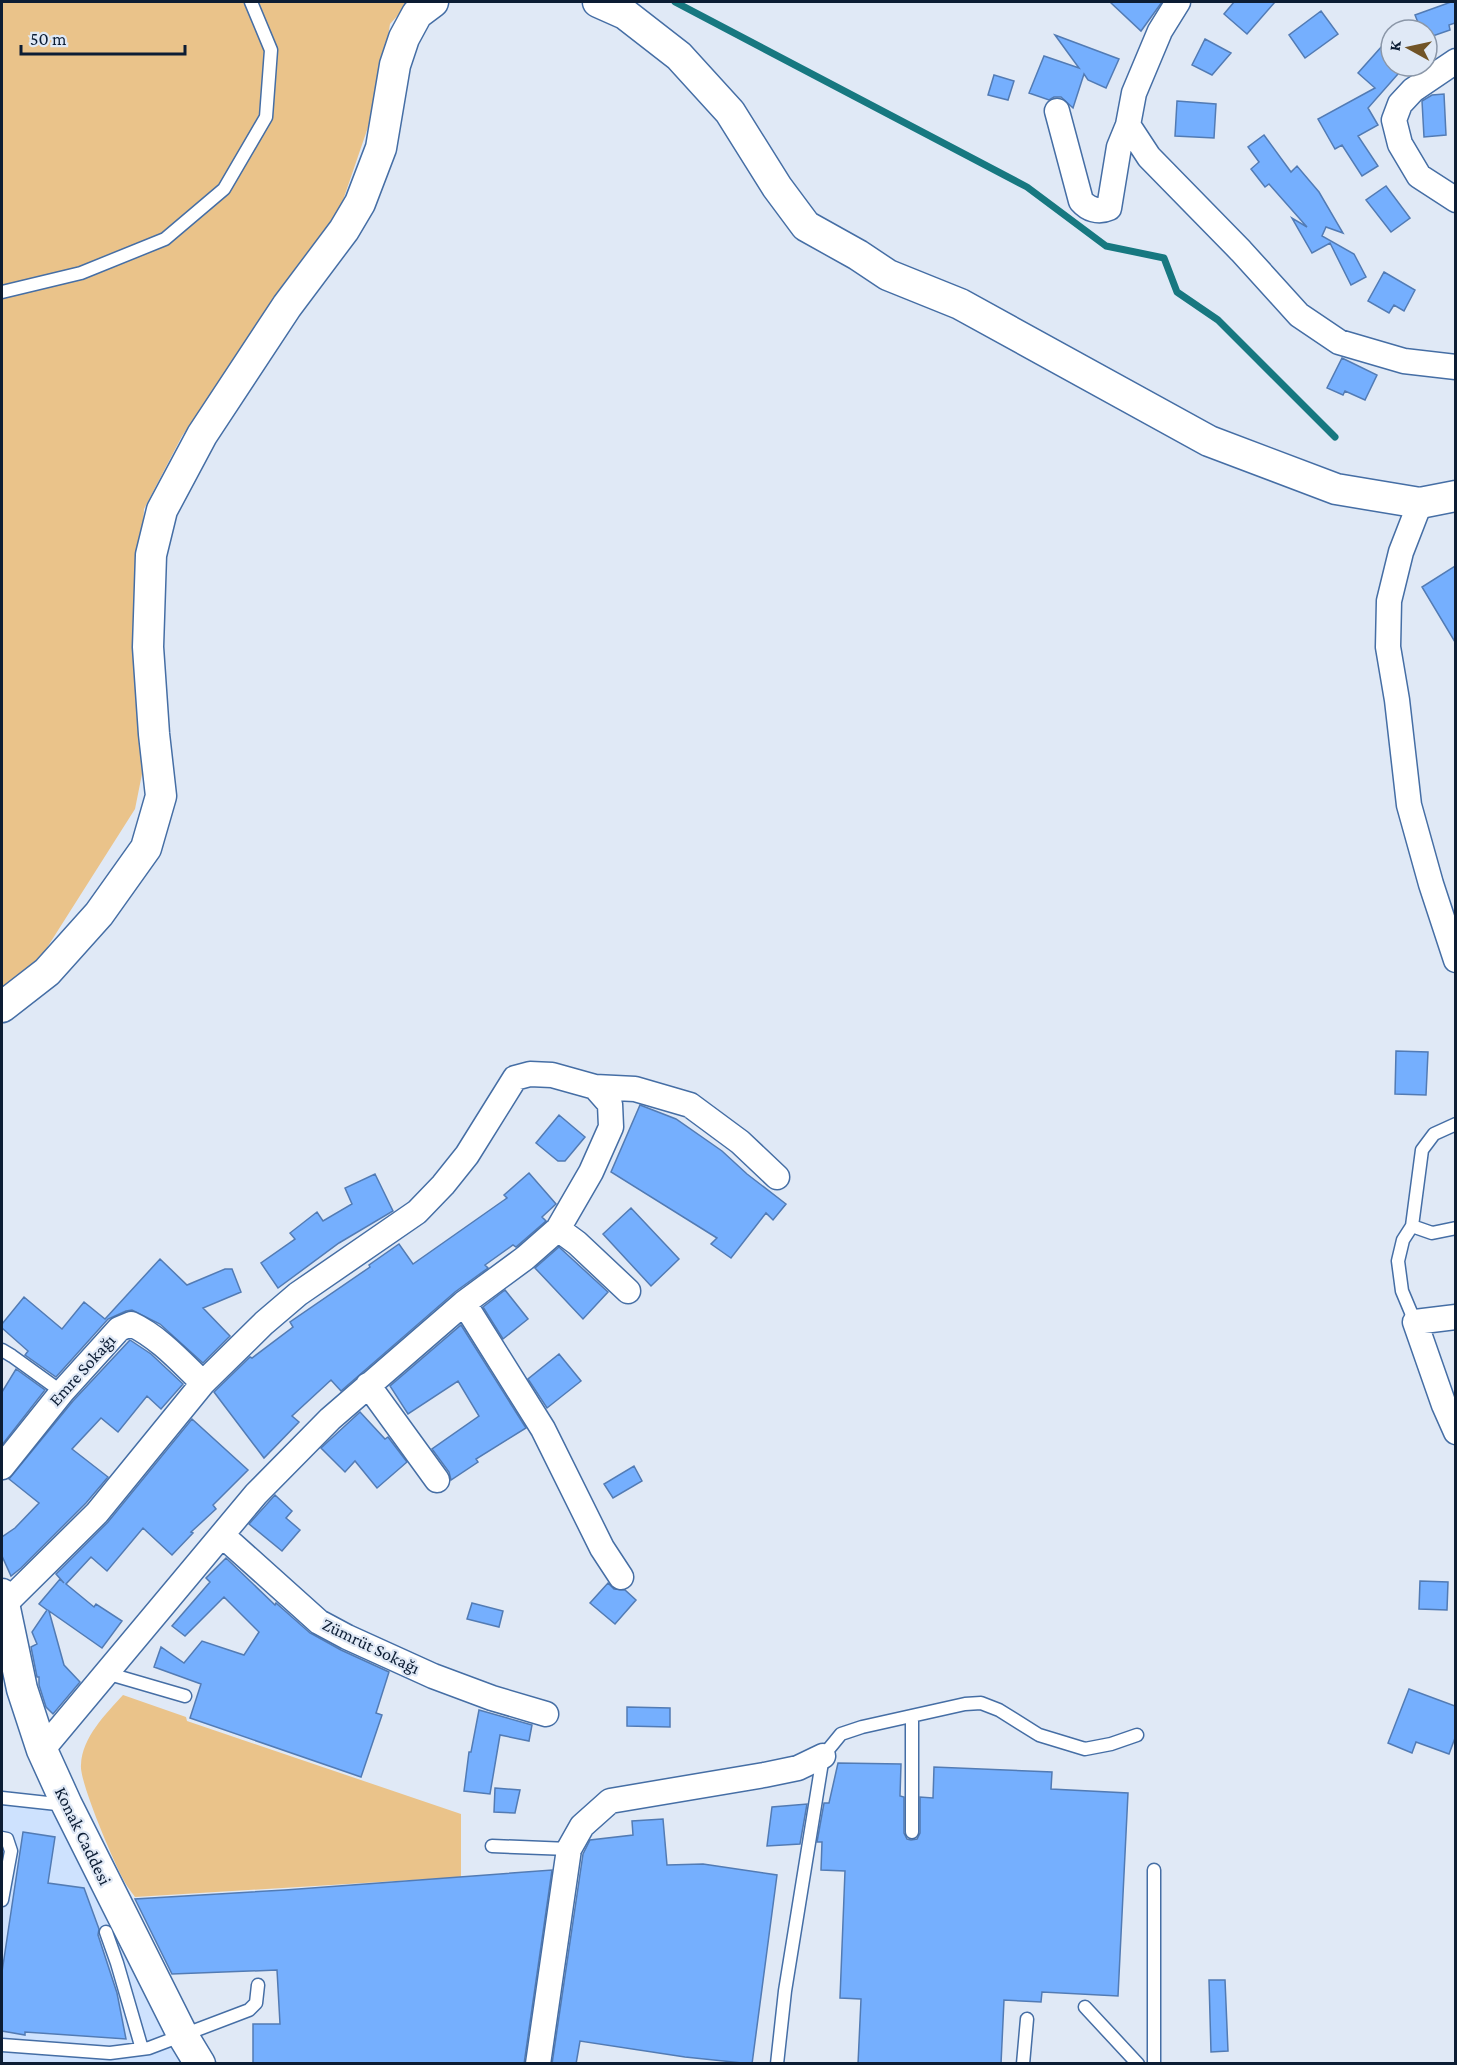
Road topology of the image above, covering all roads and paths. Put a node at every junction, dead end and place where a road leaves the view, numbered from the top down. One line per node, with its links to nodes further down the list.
1 (251, 2): 9 (lane)
2 (598, 2): 12 (street)
3 (1178, 2): 7 (street)
4 (419, 6): 15 (street)
5 (1455, 61): 8 (street)
6 (1057, 111): 7 (street)
7 (1128, 125): 10 (street)
8 (1453, 195)
9 (2, 292)
10 (1455, 367)
11 (1455, 496): 12 (street)
12 (1420, 503): 13 (street)
13 (1450, 919): 14 (street)
14 (1455, 960)
15 (2, 1007)
16 (595, 1087): 18 (street); 20 (street); 27 (street)
17 (1455, 1124): 19 (lane)
18 (777, 1177)
19 (1412, 1226): 21 (lane); 25 (lane)
20 (558, 1228): 22 (street); 23 (street)
21 (1455, 1228)
22 (628, 1291)
23 (464, 1303): 28 (street); 34 (street)
24 (1455, 1317): 25 (street)
25 (1415, 1322): 30 (street)
26 (2, 1350): 29 (lane)
27 (203, 1383): 29 (street, Emre Sokağı); 35 (street)
28 (368, 1385): 32 (street); 33 (street)
29 (62, 1392): 31 (street, Emre Sokağı)
30 (1455, 1432)
31 (2, 1467)
32 (437, 1480)
33 (222, 1535): 36 (street); 38 (street, Zümrüt Sokağı)
34 (621, 1577)
35 (3, 1599): 41 (street, Konak Caddesi)
36 (106, 1673): 37 (lane); 41 (street)
37 (185, 1696)
38 (546, 1714)
39 (912, 1716): 40 (lane); 42 (lane); 45 (lane)
40 (1137, 1734)
41 (42, 1750): 44 (street, Konak Caddesi)
42 (823, 1756): 48 (street); 60 (lane)
43 (2, 1798): 44 (lane)
44 (67, 1805): 55 (street, Konak Caddesi)
45 (912, 1832)
46 (2, 1838): 50 (lane)
47 (492, 1846): 48 (lane)
48 (569, 1849): 59 (street)
49 (1154, 1870): 63 (lane)
50 (2, 1900)
51 (106, 1932): 57 (lane)
52 (258, 1985): 55 (lane)
53 (1085, 2007): 62 (lane)
54 (1027, 2019): 61 (lane)
55 (183, 2036): 57 (lane); 58 (street, Konak Caddesi)
56 (2, 2045): 57 (lane)
57 (142, 2049)
58 (200, 2064)
59 (538, 2064)
60 (777, 2064)
61 (1023, 2064)
62 (1138, 2064)
63 (1154, 2064)

